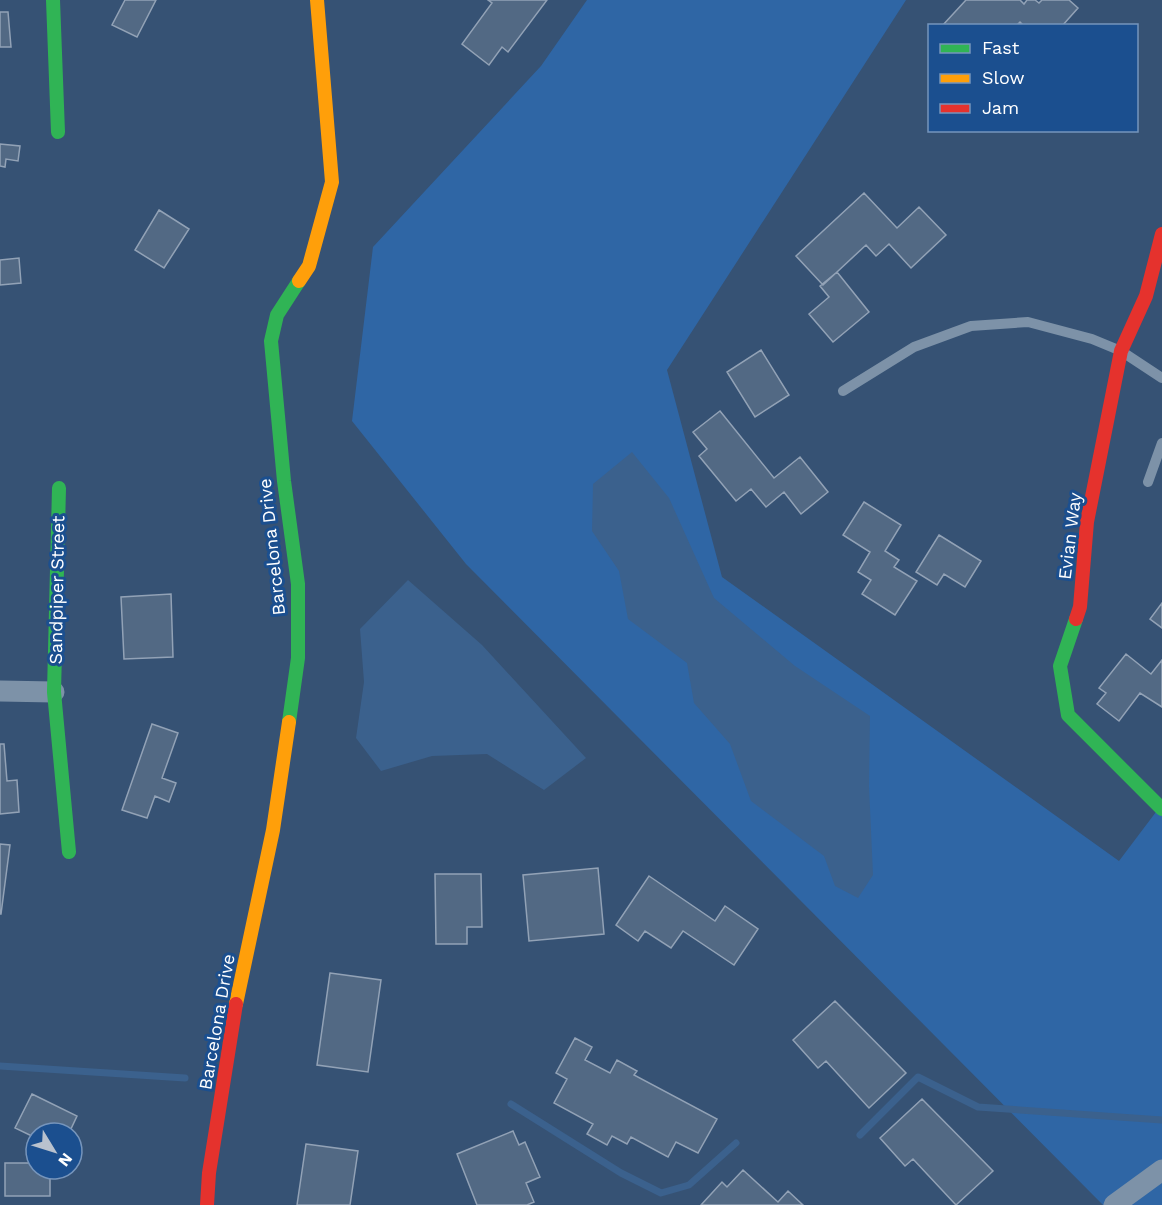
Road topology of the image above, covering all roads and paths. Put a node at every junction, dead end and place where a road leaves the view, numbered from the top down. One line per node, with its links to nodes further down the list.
1 (53, 0): 3 (street)
2 (317, 0): 16 (street, Barcelona Drive)
3 (58, 132)
4 (1162, 234): 5 (street, Evian Way)
5 (1121, 351): 6 (lane); 7 (lane); 13 (street, Evian Way)
6 (1162, 378)
7 (843, 391)
8 (1162, 442): 9 (lane)
9 (1148, 482)
10 (59, 488): 12 (street, Sandpiper Street)
11 (0, 691): 12 (street)
12 (54, 692): 14 (street, Sandpiper Street)
13 (1162, 809)
14 (69, 852)
15 (1162, 1170): 17 (street)
16 (207, 1205)
17 (1114, 1205)

